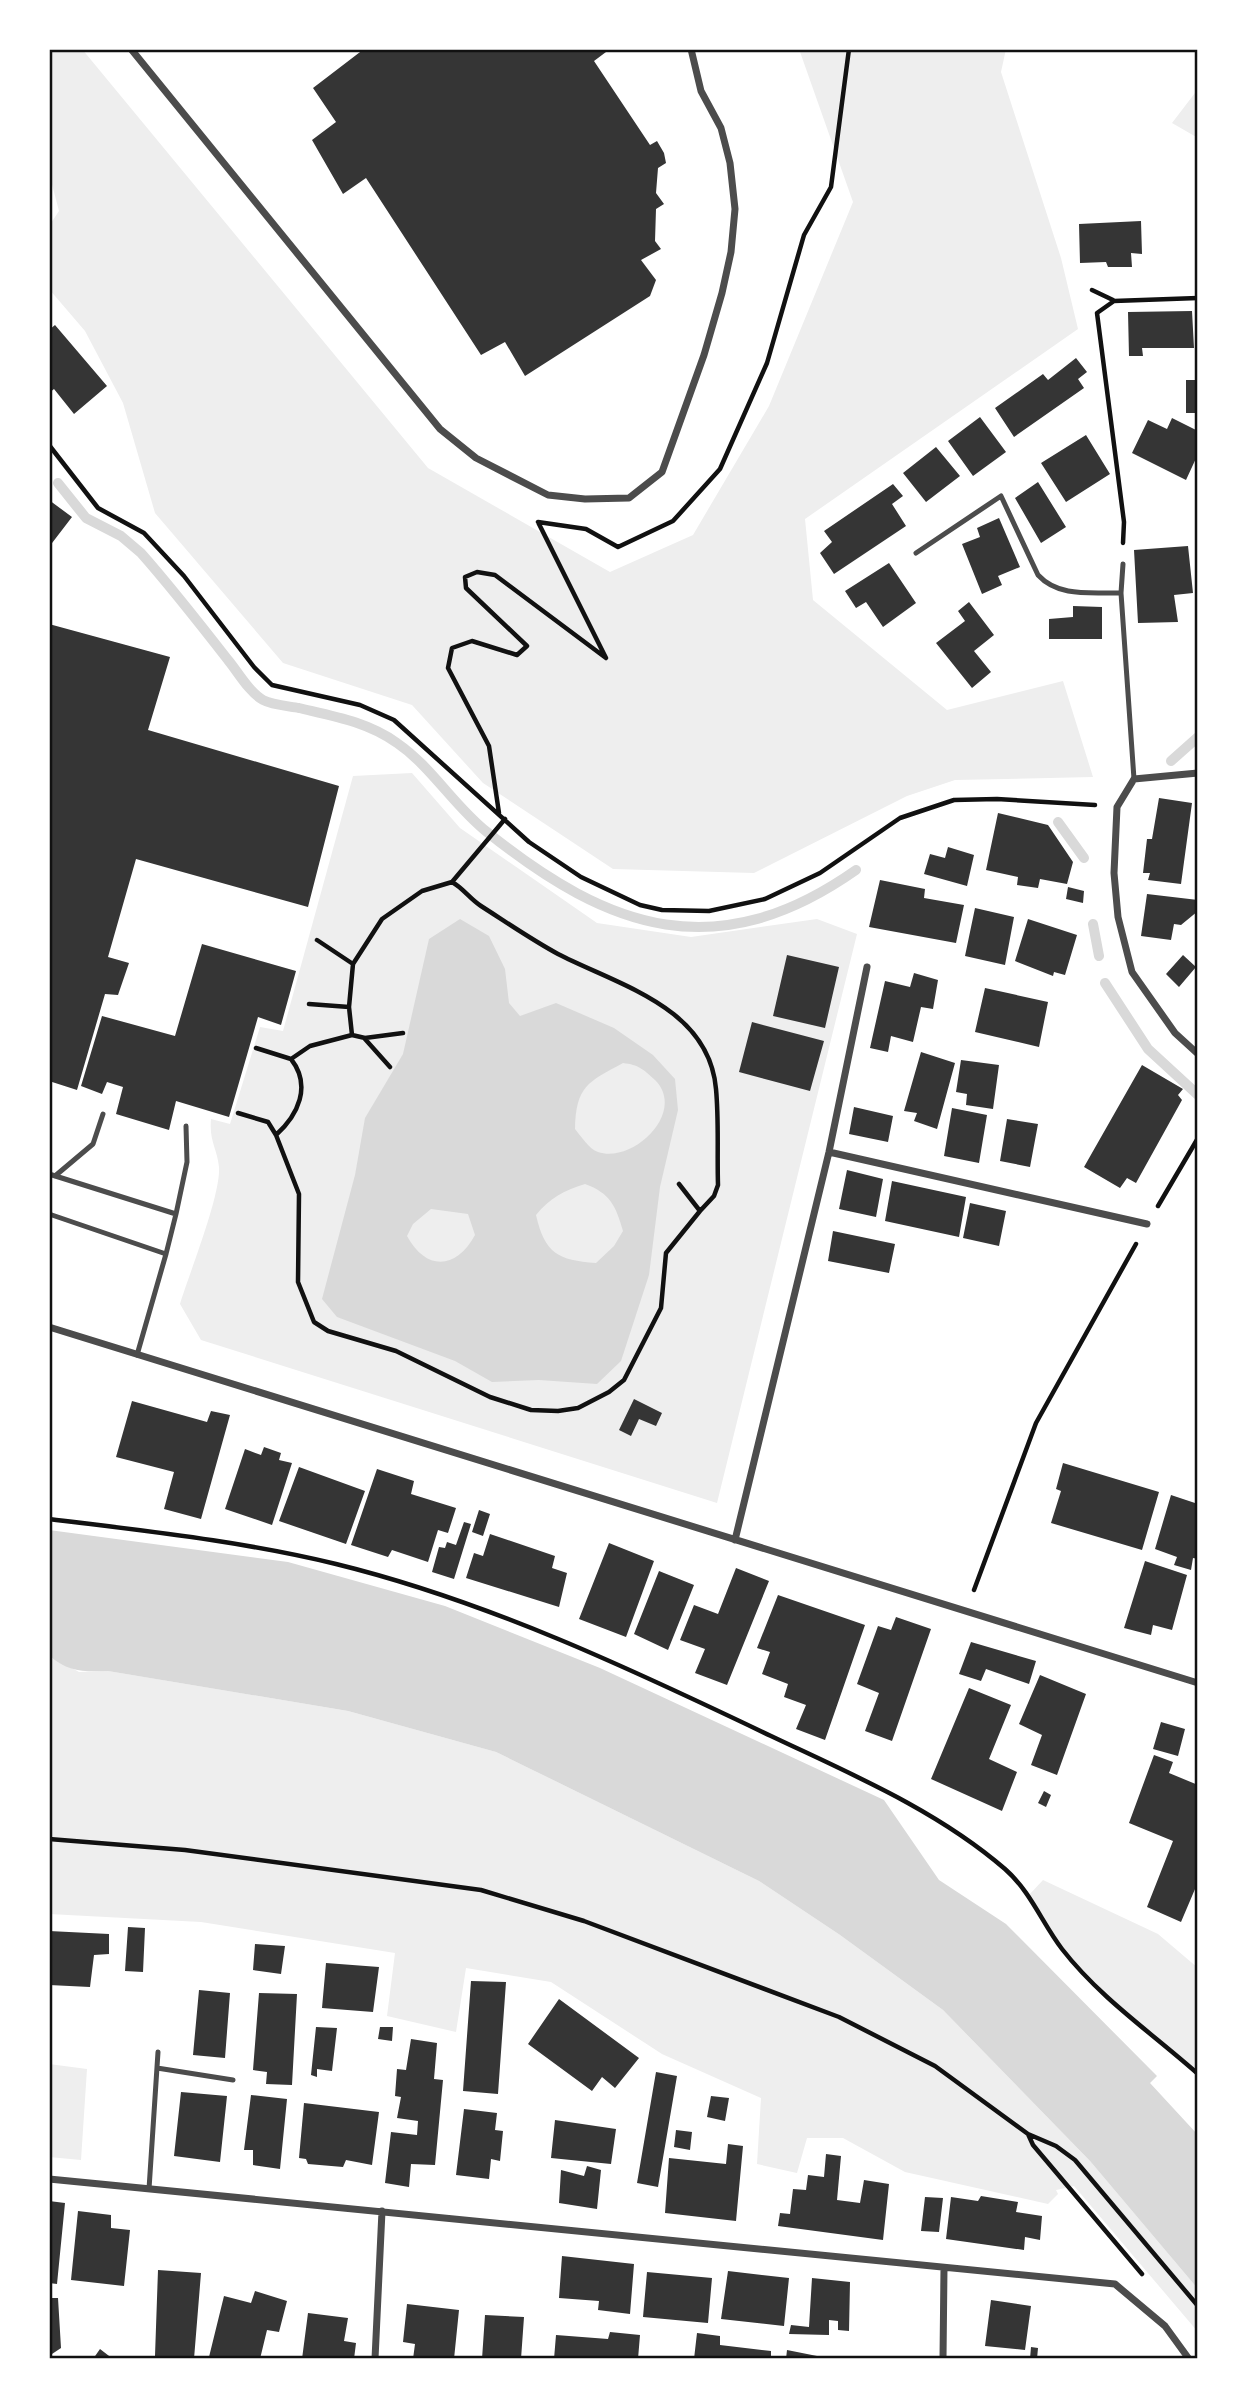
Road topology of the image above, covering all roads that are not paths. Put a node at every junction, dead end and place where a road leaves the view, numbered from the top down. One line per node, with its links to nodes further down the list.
1 (131, 49): 2 (street)
2 (691, 49)
3 (916, 553): 5 (lane)
4 (1124, 564): 5 (lane)
5 (1121, 593): 7 (lane)
6 (1198, 773): 7 (street)
7 (1135, 779): 9 (street)
8 (867, 967): 12 (street)
9 (1198, 1054)
10 (103, 1114): 13 (lane)
11 (186, 1126): 15 (lane)
12 (829, 1152): 16 (street); 20 (street)
13 (52, 1175): 15 (lane)
14 (49, 1214): 17 (lane)
15 (176, 1214): 17 (lane)
16 (1147, 1224)
17 (166, 1254): 19 (lane)
18 (49, 1327): 19 (street)
19 (137, 1355): 20 (street)
20 (735, 1540): 21 (street)
21 (1198, 1683)
22 (158, 2052): 23 (lane)
23 (157, 2068): 24 (lane); 26 (lane)
24 (233, 2080)
25 (49, 2179): 26 (street)
26 (149, 2189): 27 (street)
27 (382, 2211): 28 (street); 29 (street)
28 (944, 2267): 30 (street); 31 (street)
29 (375, 2359)
30 (943, 2359)
31 (1189, 2359)

